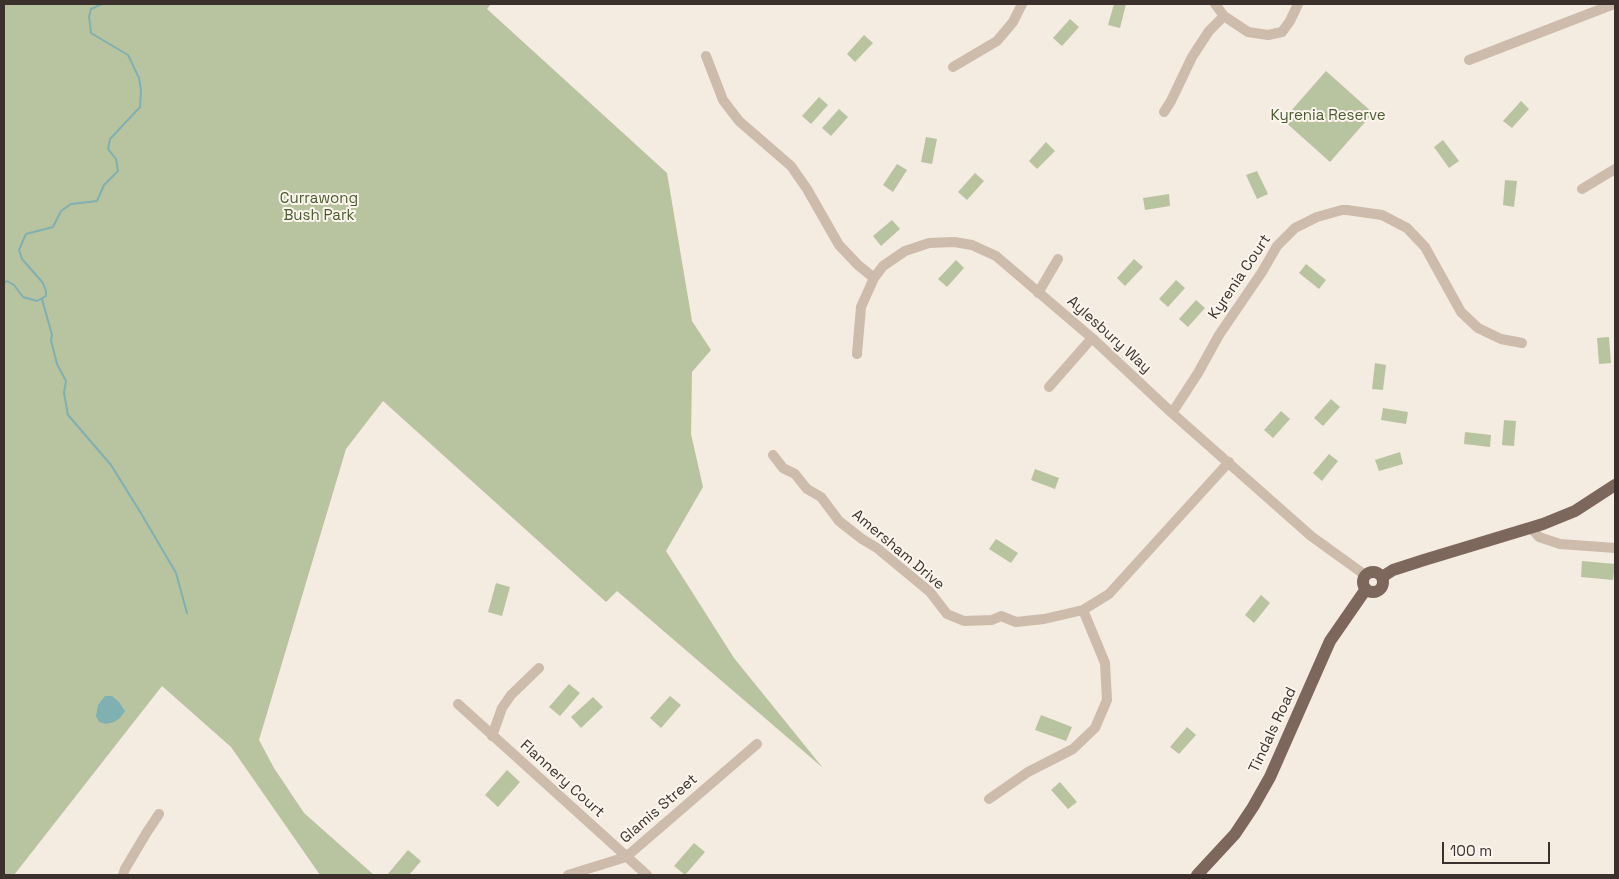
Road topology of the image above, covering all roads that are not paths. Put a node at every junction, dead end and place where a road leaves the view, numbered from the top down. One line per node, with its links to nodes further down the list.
1 (1022, 4): 8 (street)
2 (1215, 4): 5 (street)
3 (1298, 4): 5 (street)
4 (1614, 4): 7 (street)
5 (1224, 16): 9 (street)
6 (706, 56): 13 (street)
7 (1469, 60)
8 (953, 67)
9 (1164, 112)
10 (1615, 169): 11 (street)
11 (1582, 189)
12 (1058, 259): 14 (street)
13 (874, 278): 14 (street, Aylesbury Way); 17 (street, Aylesbury Way)
14 (1038, 293): 15 (street, Aylesbury Way)
15 (1092, 338): 18 (street); 19 (street, Aylesbury Way)
16 (1522, 343): 19 (street, Kyrenia Court)
17 (857, 354)
18 (1049, 387)
19 (1172, 413): 21 (street, Aylesbury Way)
20 (774, 454): 28 (street, Amersham Drive)
21 (1229, 462): 25 (street, Aylesbury Way); 28 (street, Amersham Drive)
22 (1615, 485): 23 (main road)
23 (1531, 528): 24 (street); 26 (main road)
24 (1615, 548)
25 (1365, 575): 26 (main road); 27 (main road)
26 (1382, 577): 27 (main road)
27 (1366, 589): 39 (main road, Tindals Road)
28 (1083, 610): 33 (street)
29 (539, 668): 31 (street)
30 (458, 704): 31 (street, Flannery Court)
31 (492, 736): 35 (street, Flannery Court)
32 (758, 744): 35 (street, Glamis Street)
33 (989, 799)
34 (159, 814): 36 (street)
35 (626, 857): 37 (street, Glamis Street); 38 (street, Flannery Court)
36 (123, 875)
37 (568, 875)
38 (647, 875)
39 (1196, 875)

